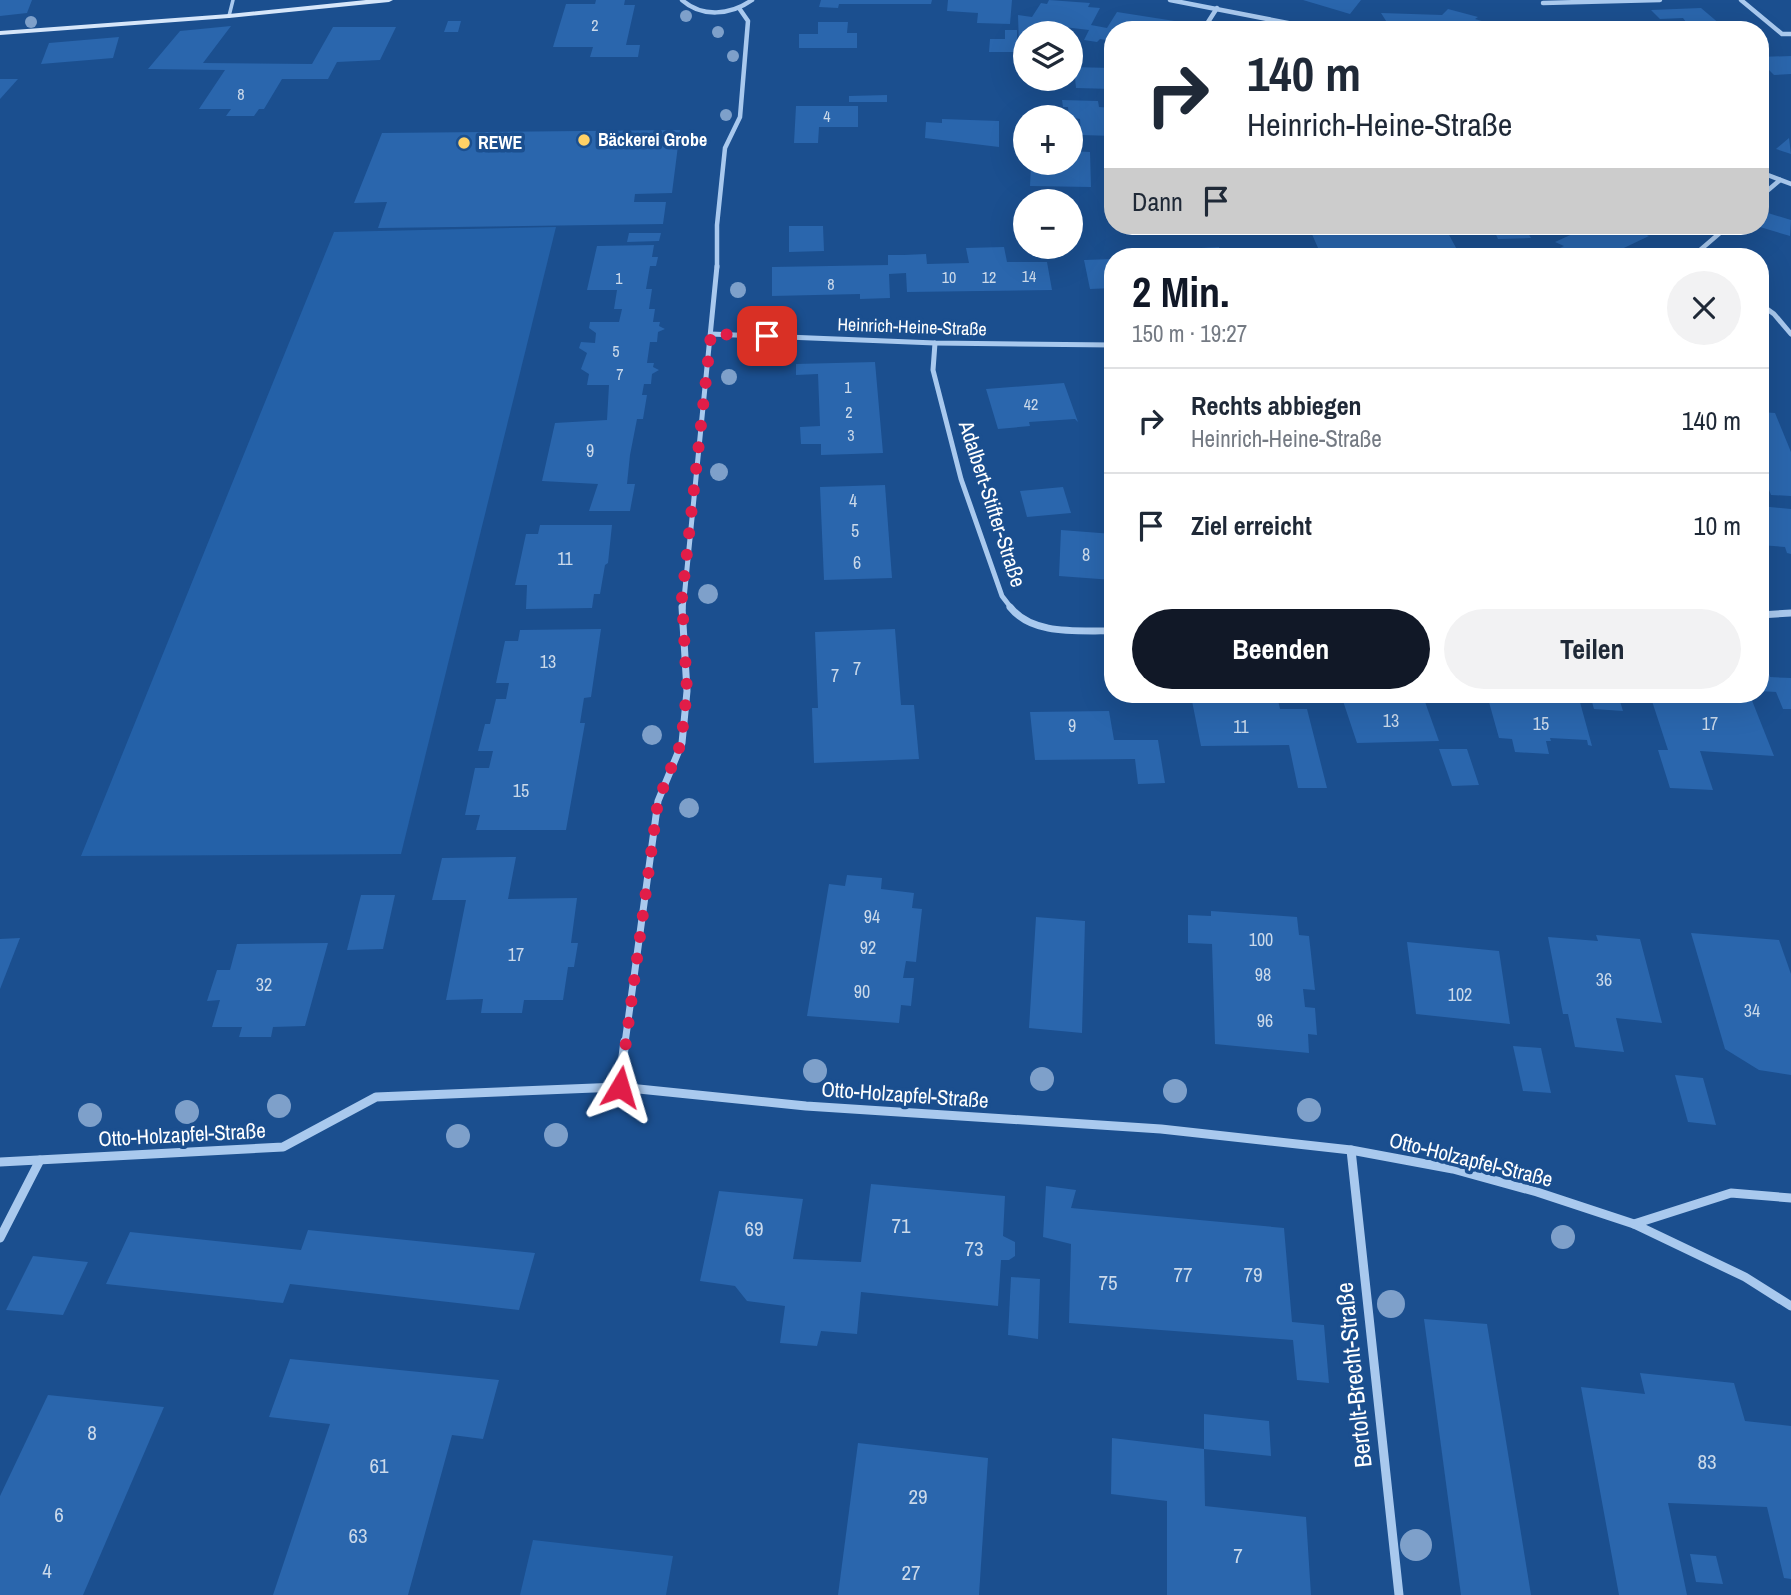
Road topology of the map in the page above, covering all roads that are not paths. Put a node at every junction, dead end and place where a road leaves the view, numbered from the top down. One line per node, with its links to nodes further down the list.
1 (233, 0): 11 (lane)
2 (389, 0): 11 (main road)
3 (682, 0): 9 (street)
4 (752, 0): 9 (street)
5 (1170, 0): 10 (street)
6 (1660, 0): 8 (street)
7 (1741, 0): 14 (street)
8 (1543, 3)
9 (739, 8): 25 (street)
10 (1217, 8): 12 (street); 13 (street)
11 (229, 16): 16 (main road)
12 (1209, 21)
13 (1280, 21)
14 (1766, 21)
15 (1769, 23): 17 (street)
16 (0, 33)
17 (1791, 34)
18 (1769, 176): 19 (street)
19 (1780, 180): 20 (street); 21 (street)
20 (1791, 184)
21 (1769, 189)
22 (1718, 235): 23 (street)
23 (1702, 248)
24 (1769, 310): 26 (street)
25 (711, 334): 27 (street, Heinrich-Heine-Straße); 32 (street)
26 (1791, 334)
27 (934, 343): 28 (street, Heinrich-Heine-Straße); 31 (street, Adalbert-Stifter-Straße)
28 (1104, 345)
29 (1791, 613): 30 (street)
30 (1769, 614)
31 (1104, 631)
32 (620, 1087): 33 (street, Otto-Holzapfel-Straße); 34 (street, Otto-Holzapfel-Straße)
33 (1351, 1150): 37 (street, Otto-Holzapfel-Straße); 40 (street, Bertolt-Brecht-Straße)
34 (40, 1160): 35 (street, Otto-Holzapfel-Straße); 38 (street)
35 (0, 1162)
36 (1791, 1198): 37 (street)
37 (1634, 1224): 39 (street, Otto-Holzapfel-Straße)
38 (0, 1238)
39 (1791, 1306)
40 (1399, 1595)

